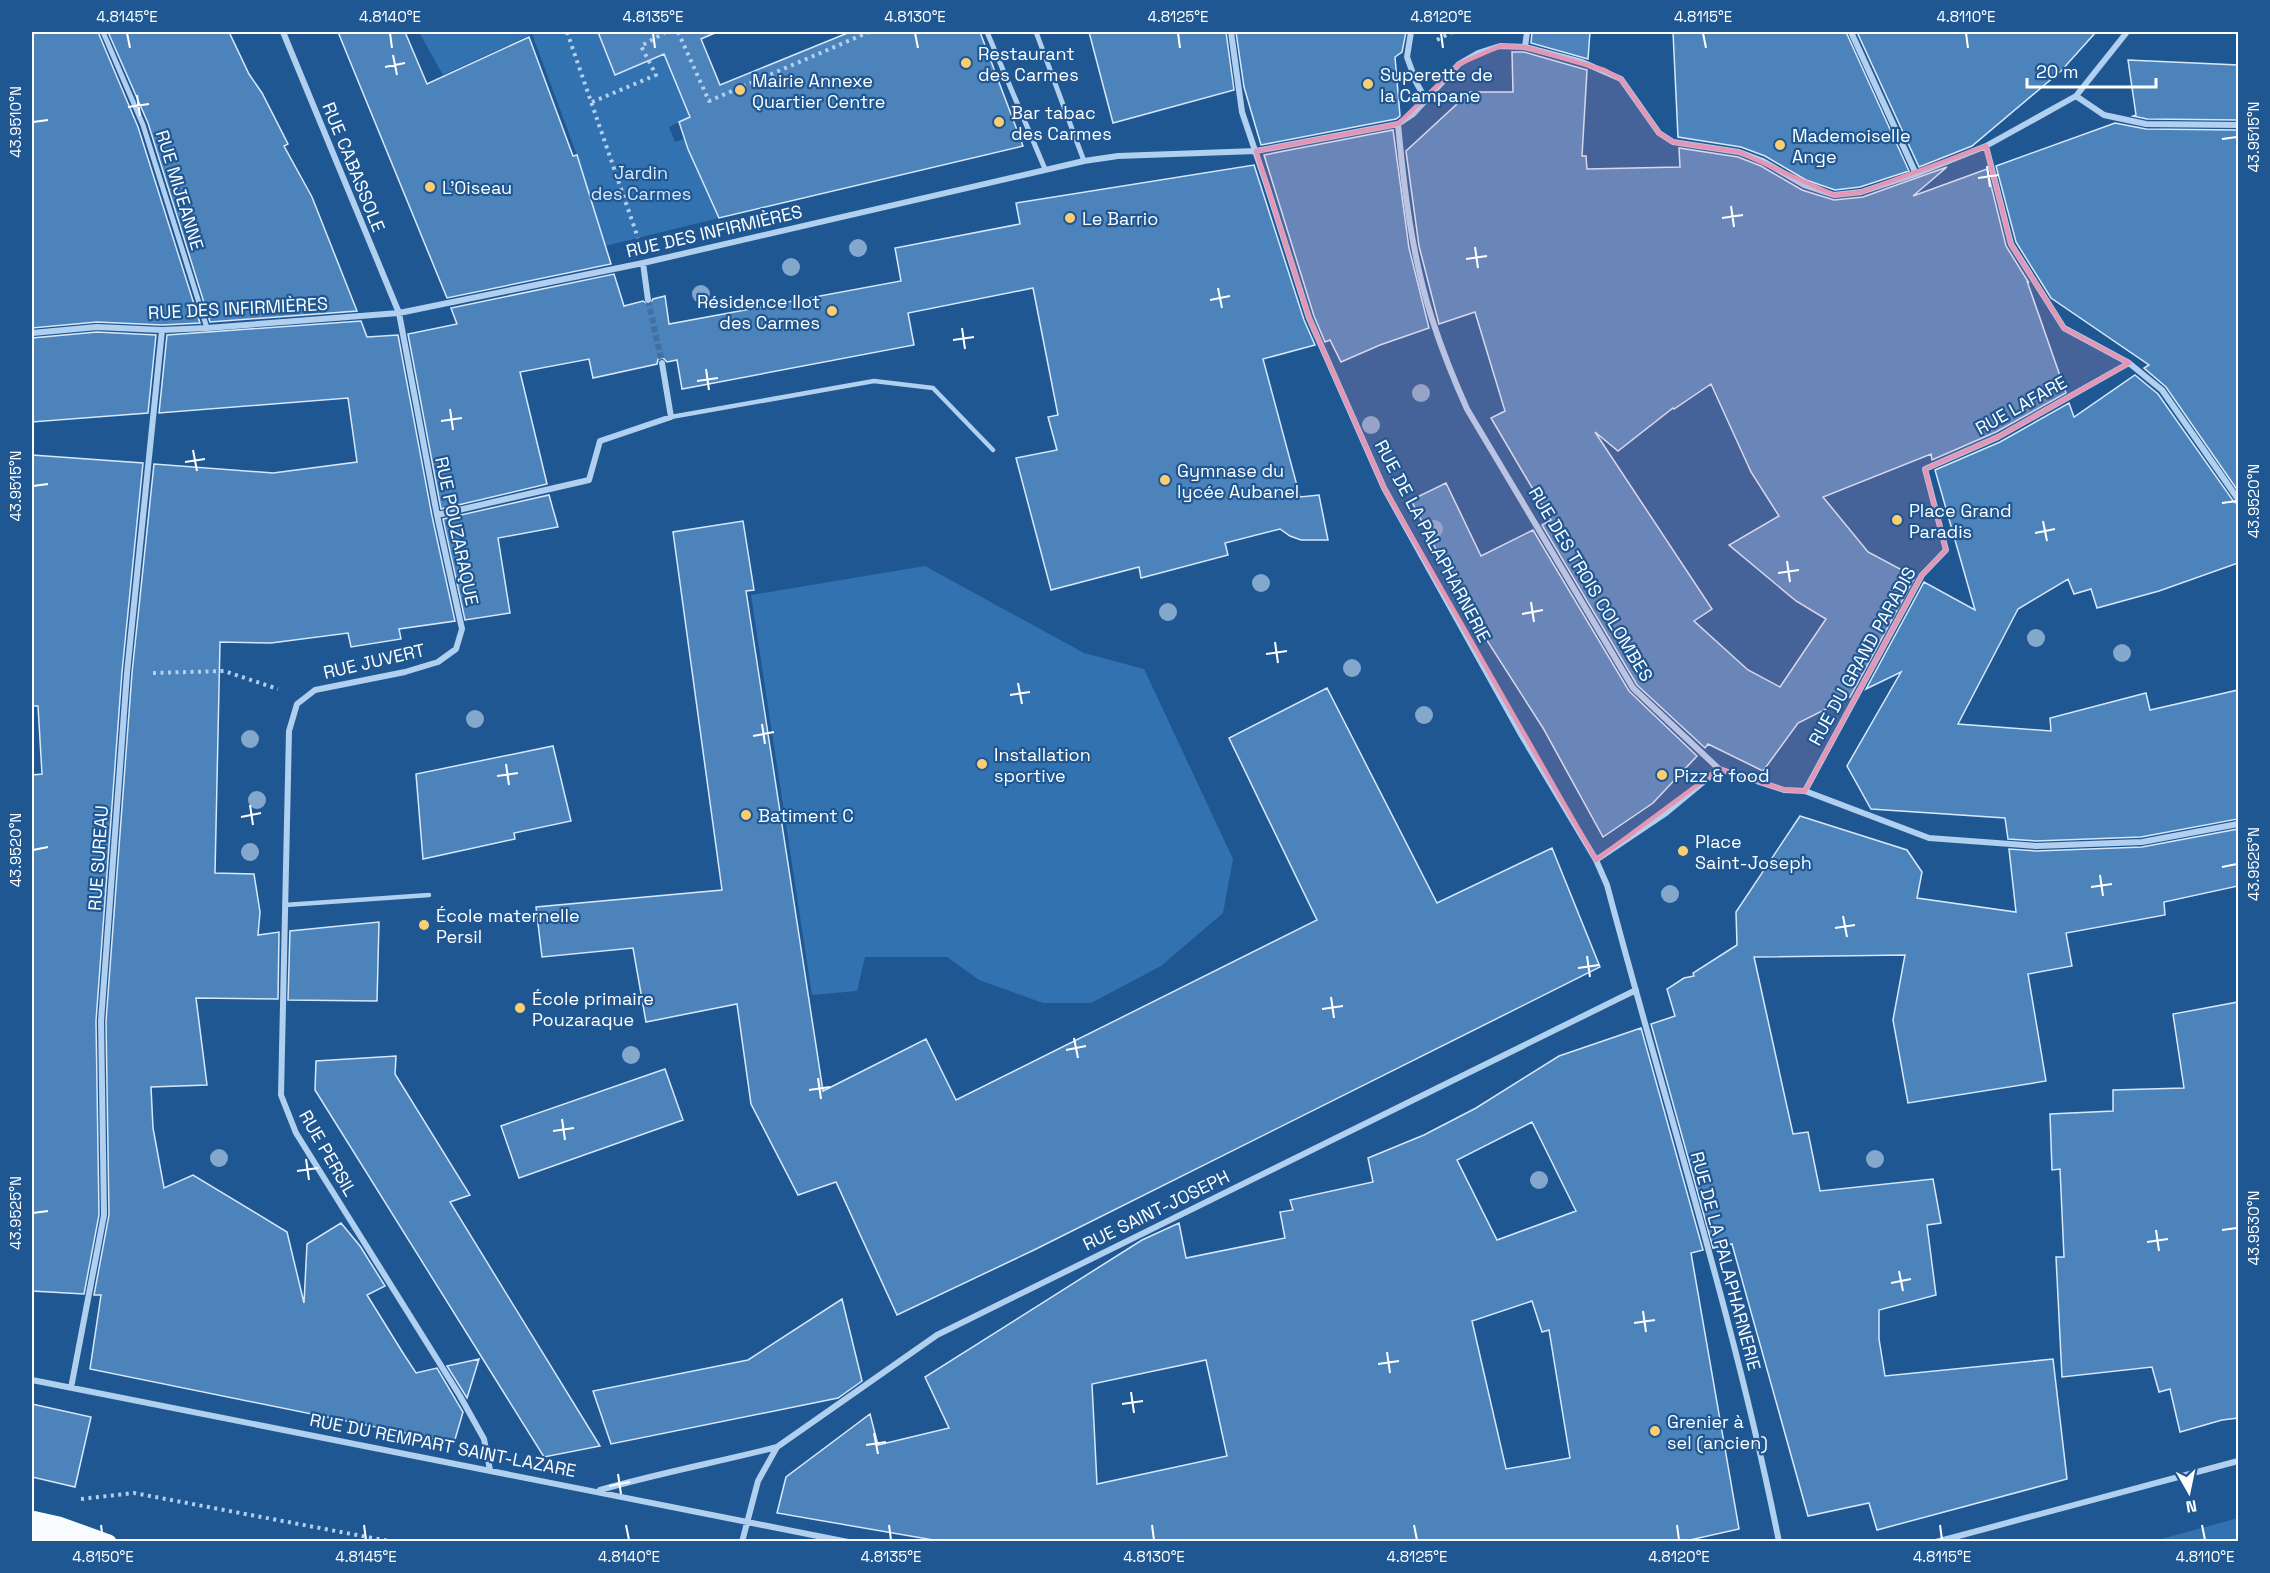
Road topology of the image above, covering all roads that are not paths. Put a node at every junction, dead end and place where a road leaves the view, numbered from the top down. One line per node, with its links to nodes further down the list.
1 (103, 32): 23 (street, RUE MIJEANNE)
2 (283, 32): 22 (street, RUE CABASSOLE)
3 (987, 32): 18 (street)
4 (1036, 32): 17 (street)
5 (1231, 32): 16 (street, RUE DE LA PALAPHARNERIE)
6 (1411, 32): 12 (street)
7 (1527, 32): 10 (street)
8 (1851, 32): 19 (street)
9 (2127, 32): 11 (street)
10 (1525, 47): 12 (street); 19 (street)
11 (2076, 96): 14 (street); 15 (street)
12 (1426, 100): 13 (street)
13 (1398, 124): 16 (street, RUE DES INFIRMIÈRES); 35 (street, RUE DES TROIS COLOMBES)
14 (2238, 125)
15 (1986, 146): 19 (street); 27 (street)
16 (1256, 151): 17 (street, RUE DES INFIRMIÈRES); 38 (street, RUE DE LA PALAPHARNERIE)
17 (1084, 161): 18 (street, RUE DES INFIRMIÈRES)
18 (1045, 169): 20 (street, RUE DES INFIRMIÈRES)
19 (1916, 174)
20 (643, 263): 21 (street); 22 (street, RUE DES INFIRMIÈRES)
21 (648, 300)
22 (399, 313): 23 (street, RUE DES INFIRMIÈRES); 32 (street, RUE POUZARAQUE)
23 (207, 328): 24 (street, RUE DES INFIRMIÈRES)
24 (162, 330): 25 (street, RUE DES INFIRMIÈRES); 43 (street, RUE SUREAU)
25 (32, 333)
26 (662, 363): 28 (street)
27 (2129, 363): 30 (street, RUE LAFARE); 31 (street)
28 (671, 417): 29 (lane); 32 (street)
29 (993, 450)
30 (1925, 469): 36 (street, RUE DU GRAND PARADIS)
31 (2238, 499)
32 (437, 515): 33 (street, RUE POUZARAQUE)
33 (456, 649): 34 (street, RUE JUVERT)
34 (297, 704): 40 (street, RUE PERSIL)
35 (1719, 769): 36 (street, RUE DES TROIS COLOMBES); 38 (street)
36 (1804, 791): 37 (street, RUE DES TROIS COLOMBES)
37 (2238, 824)
38 (1596, 860): 41 (street, RUE DE LA PALAPHARNERIE)
39 (429, 895): 40 (lane)
40 (285, 905): 46 (street, RUE PERSIL)
41 (1636, 990): 44 (street, RUE SAINT-JOSEPH); 55 (street, RUE DE LA PALAPHARNERIE)
42 (32, 1380): 43 (street, RUE DU REMPART SAINT-LAZARE)
43 (71, 1388): 46 (street, RUE DU REMPART SAINT-LAZARE)
44 (777, 1447): 47 (street); 49 (street, RUE SAINT-JOSEPH)
45 (2238, 1461): 56 (street)
46 (490, 1470): 47 (street, RUE DU REMPART SAINT-LAZARE)
47 (598, 1491): 49 (street, RUE DU REMPART SAINT-LAZARE)
48 (32, 1518): 52 (main road)
49 (746, 1521): 53 (street, RUE SAINT-JOSEPH); 54 (street, RUE DU REMPART SAINT-LAZARE)
50 (32, 1531): 51 (main road)
51 (103, 1542)
52 (109, 1542)
53 (742, 1542)
54 (848, 1542)
55 (1779, 1542)
56 (1936, 1542)

